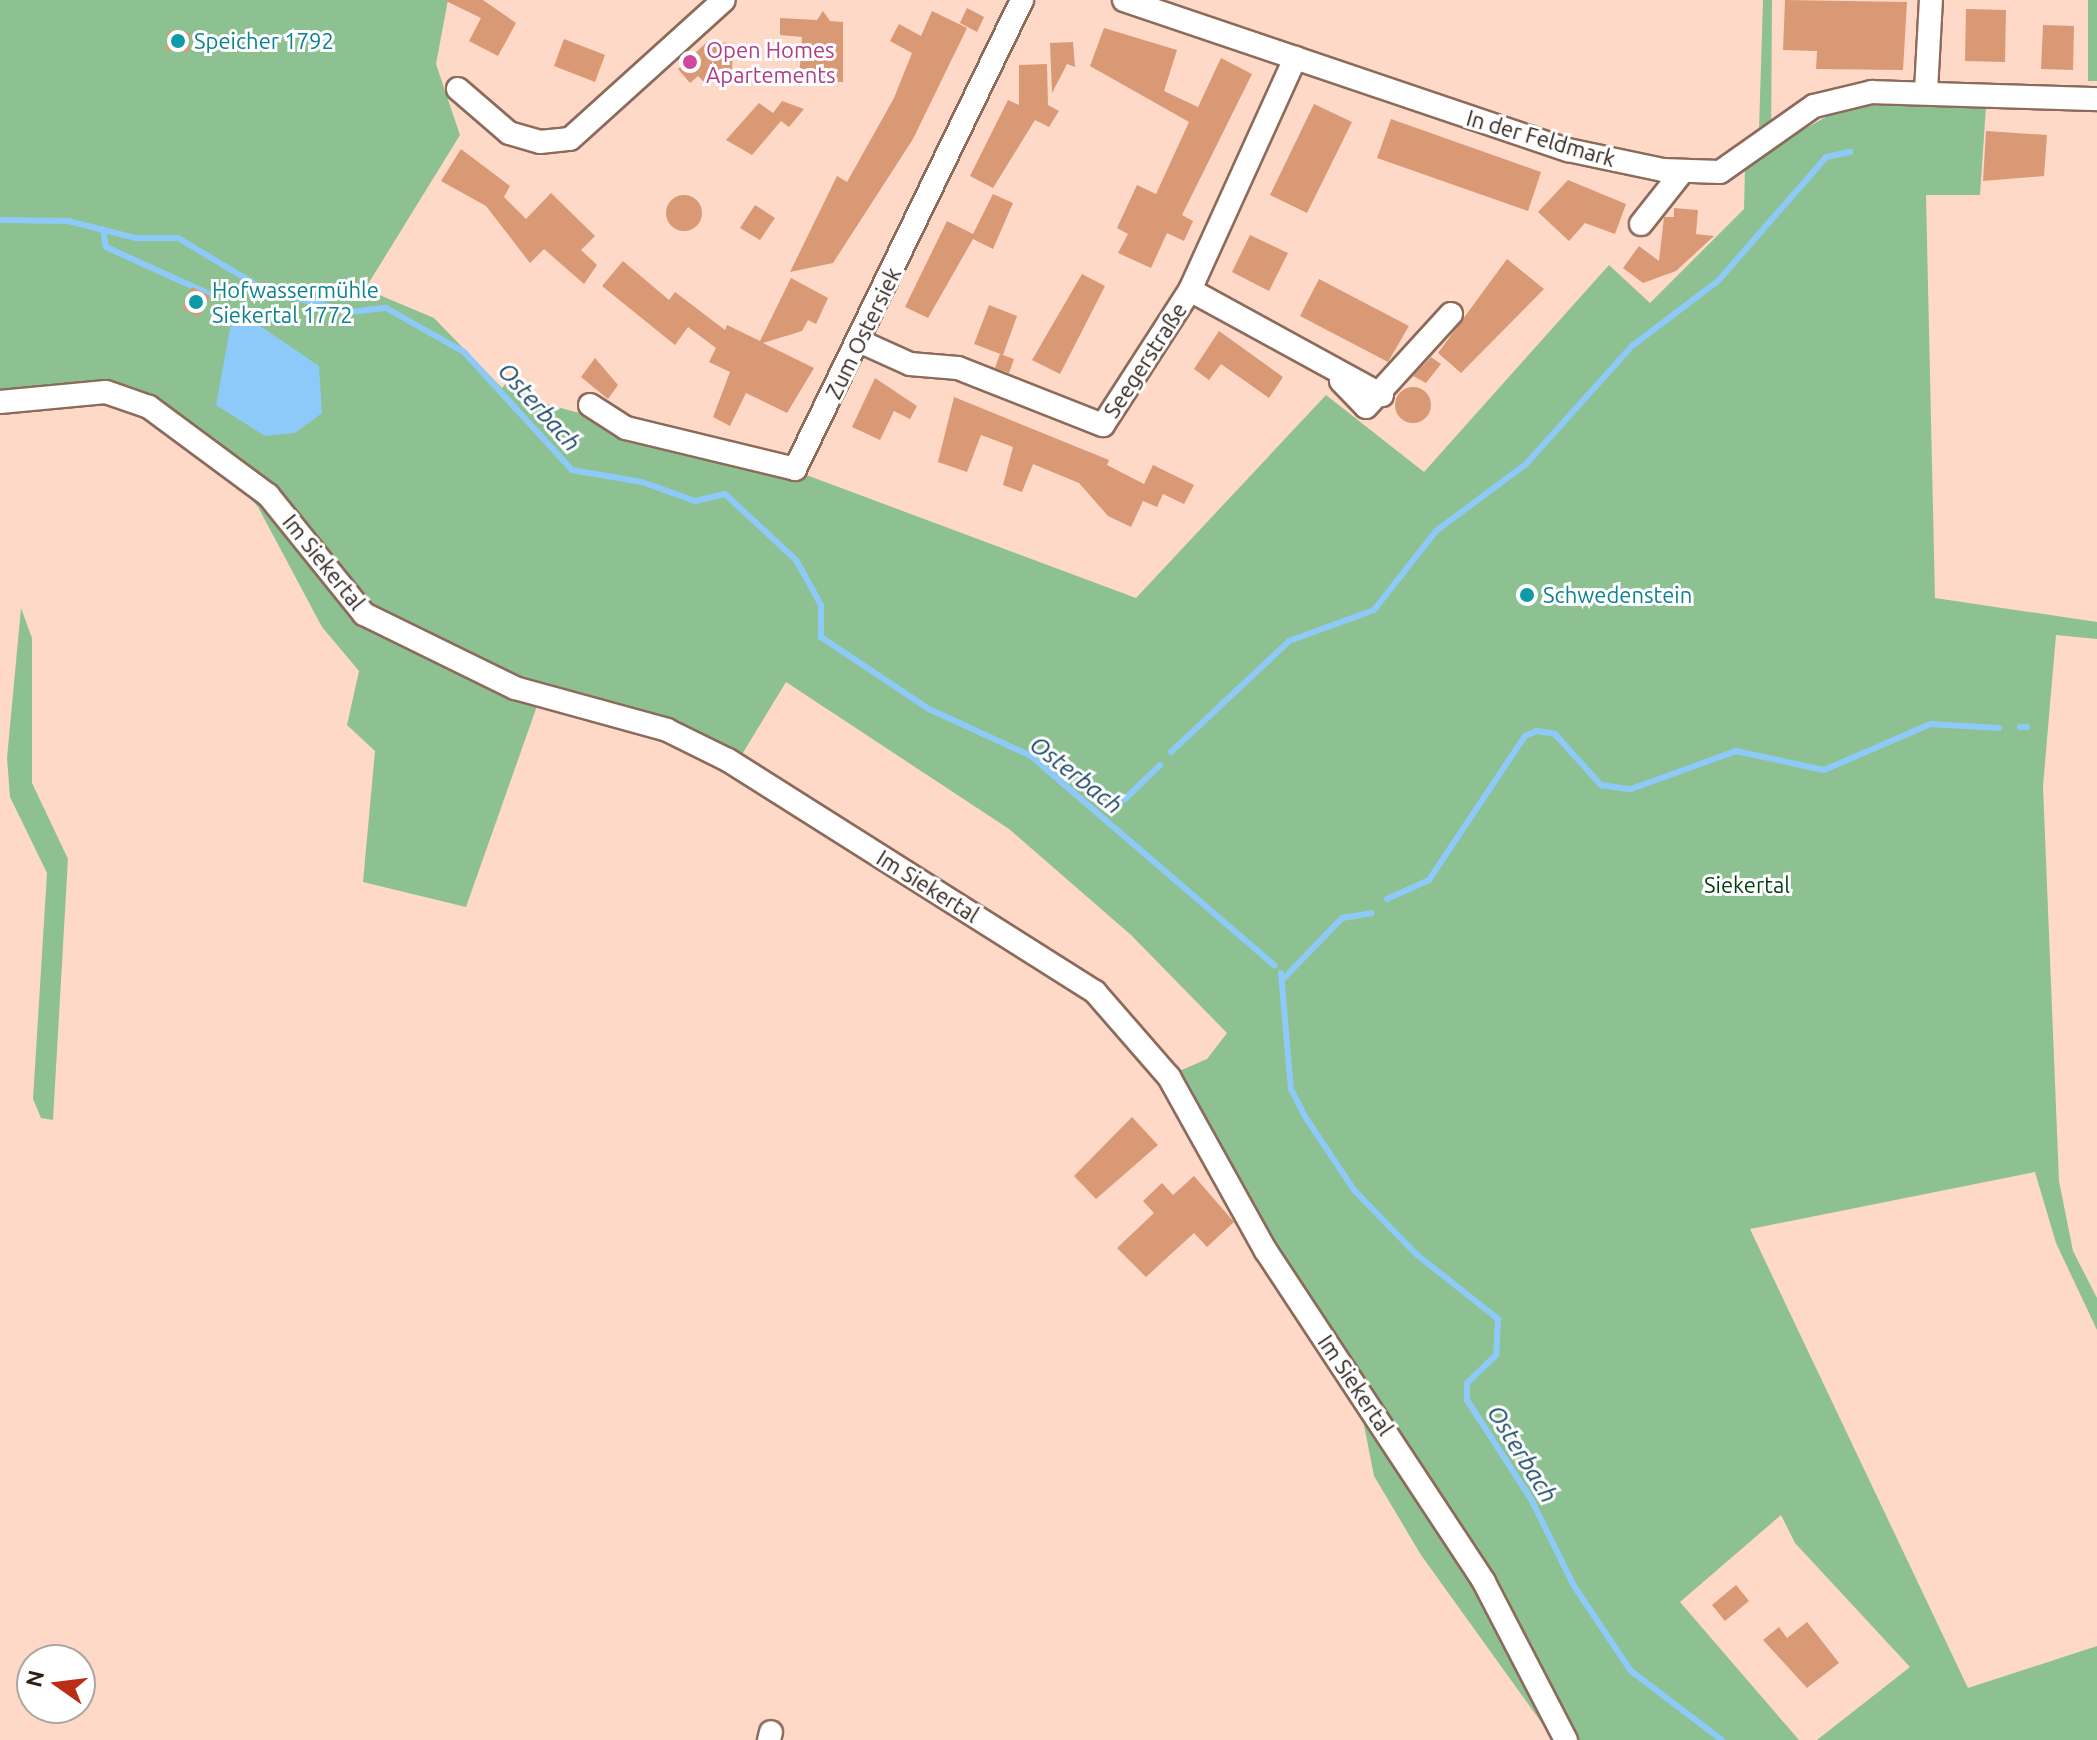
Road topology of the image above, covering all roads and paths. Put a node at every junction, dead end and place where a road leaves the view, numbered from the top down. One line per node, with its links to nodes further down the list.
1 (724, 0): 6 (street)
2 (1022, 0): 13 (street, Zum Ostersiek)
3 (1124, 0): 5 (street, In der Feldmark)
4 (1931, 0): 7 (street)
5 (1295, 58): 9 (street, In der Feldmark); 11 (street, Seegerstraße)
6 (458, 89)
7 (1926, 91): 8 (street, In der Feldmark); 9 (street, In der Feldmark)
8 (2097, 99)
9 (1682, 172): 10 (street)
10 (1641, 224)
11 (1190, 290): 12 (street); 13 (street, Seegerstraße)
12 (1451, 314)
13 (859, 341): 15 (street, Zum Ostersiek)
14 (0, 402): 16 (street, Im Siekertal)
15 (590, 405)
16 (1566, 1740)

